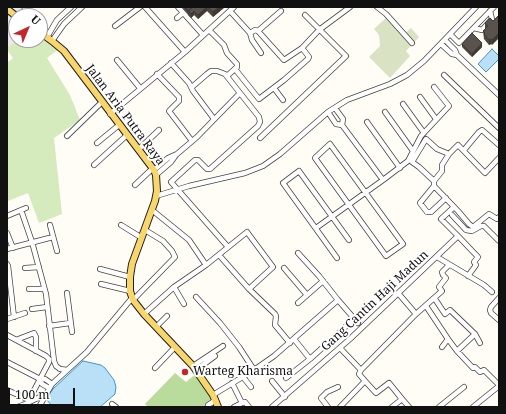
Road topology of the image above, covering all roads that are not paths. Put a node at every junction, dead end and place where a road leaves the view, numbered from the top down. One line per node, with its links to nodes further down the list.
1 (82, 7): 15 (street)
2 (140, 7): 18 (street)
3 (145, 7): 33 (street)
4 (149, 7): 33 (street)
5 (178, 7): 14 (street)
6 (350, 7): 21 (street)
7 (377, 7): 30 (street)
8 (476, 7): 24 (street)
9 (494, 7): 13 (street)
10 (70, 8): 15 (street); 25 (street)
11 (232, 9): 20 (street); 23 (street)
12 (281, 11): 22 (street)
13 (490, 11): 19 (street); 19 (street)
14 (183, 13): 17 (street); 26 (street)
15 (74, 15): 29 (street)
16 (305, 15): 21 (street)
17 (177, 18)
18 (115, 26)
19 (474, 28): 24 (street)
20 (209, 30): 26 (street); 38 (street)
21 (319, 30): 32 (street); 67 (street)
22 (258, 31): 23 (street); 32 (street)
23 (250, 33): 34 (street)
24 (450, 34): 28 (street)
25 (48, 35)
26 (203, 35): 33 (street)
27 (48, 38): 29 (main road, Jalan Aria Putra Raya)
28 (445, 40): 31 (street); 35 (street)
29 (52, 41): 50 (main road, Jalan Aria Putra Raya)
30 (412, 43)
31 (441, 44): 35 (street); 52 (street)
32 (302, 48): 45 (street)
33 (185, 51): 37 (street)
34 (261, 53)
35 (457, 55): 47 (street)
36 (117, 60): 43 (street)
37 (171, 63): 39 (street); 44 (street)
38 (235, 69): 41 (street); 45 (street)
39 (157, 74): 43 (street); 68 (street)
40 (444, 75): 59 (street)
41 (227, 76): 44 (street); 46 (street)
42 (434, 87): 57 (street)
43 (140, 88): 55 (street)
44 (192, 88): 56 (street)
45 (274, 88): 49 (street)
46 (240, 93): 56 (street); 82 (street)
47 (499, 95)
48 (420, 96): 57 (street)
49 (283, 100)
50 (102, 102): 55 (main road, Jalan Aria Putra Raya); 66 (street)
51 (403, 104): 64 (street)
52 (335, 108): 53 (street); 61 (street)
53 (328, 112): 61 (street); 82 (street)
54 (385, 112): 73 (street)
55 (110, 114): 60 (main road, Jalan Aria Putra Raya)
56 (214, 119): 68 (street)
57 (436, 119): 64 (street)
58 (367, 122): 77 (street)
59 (497, 123): 62 (street)
60 (119, 125): 65 (main road, Jalan Aria Putra Raya); 69 (street)
61 (342, 125): 79 (street)
62 (499, 128)
63 (159, 130): 71 (street)
64 (424, 133): 73 (street)
65 (127, 135): 71 (main road, Jalan Aria Putra Raya); 76 (street)
66 (67, 136)
67 (260, 138)
68 (192, 141): 78 (street)
69 (97, 143)
70 (499, 145): 72 (street)
71 (139, 149): 78 (main road, Jalan Aria Putra Raya)
72 (464, 150): 74 (street); 75 (street)
73 (413, 151): 77 (street)
74 (449, 154): 80 (street); 80 (street)
75 (499, 158)
76 (94, 165)
77 (400, 168): 79 (street)
78 (154, 171): 81 (street); 84 (main road, Jalan Aria Putra Raya)
79 (383, 180): 83 (street)
80 (434, 184): 85 (street); 85 (street)
81 (135, 185)
82 (178, 190): 84 (street); 104 (street)
83 (366, 193): 86 (street); 86 (street); 86 (street)
84 (156, 196): 88 (main road, Jalan Aria Putra Raya)
85 (446, 198): 87 (street)
86 (349, 205): 91 (street)
87 (454, 206): 92 (street); 98 (street)
88 (152, 210): 96 (main road, Jalan Aria Putra Raya); 113 (street)
89 (452, 215): 102 (street)
90 (7, 216): 103 (street)
91 (332, 216): 95 (street); 95 (street); 101 (street)
92 (499, 217)
93 (50, 225): 99 (street)
94 (121, 225): 100 (street)
95 (316, 228): 111 (street)
96 (145, 230): 100 (main road, Jalan Aria Putra Raya); 134 (street)
97 (7, 233): 105 (street)
98 (458, 236): 110 (street, Gang Cantin Haji Madun); 119 (street)
99 (53, 237): 103 (street); 107 (street)
100 (142, 238): 120 (main road, Jalan Aria Putra Raya)
101 (350, 240)
102 (499, 241)
103 (32, 242): 105 (street); 115 (street)
104 (228, 247): 109 (street); 126 (street)
105 (13, 248): 106 (street)
106 (7, 249)
107 (57, 251)
108 (298, 253): 121 (street)
109 (219, 255): 113 (street); 126 (street)
110 (437, 257): 114 (street); 130 (street, Gang Cantin Haji Madun)
111 (337, 258)
112 (7, 264): 146 (street)
113 (206, 265): 123 (street)
114 (449, 265): 119 (street); 135 (street)
115 (39, 267): 116 (street); 125 (street)
116 (25, 268)
117 (284, 268): 131 (street)
118 (100, 269): 120 (street)
119 (468, 276): 128 (street)
120 (130, 278): 127 (main road, Jalan Aria Putra Raya)
121 (323, 281): 131 (street); 136 (street)
122 (101, 284): 127 (street)
123 (174, 287): 138 (street); 143 (street)
124 (29, 289): 125 (street)
125 (44, 289): 140 (street)
126 (249, 289): 160 (street)
127 (130, 291): 134 (main road, Jalan Aria Putra Raya)
128 (492, 292)
129 (67, 293): 150 (street)
130 (398, 293): 144 (street); 165 (street, Gang Cantin Haji Madun)
131 (307, 295): 137 (street)
132 (196, 297): 174 (street)
133 (499, 298): 149 (street)
134 (133, 299): 143 (main road, Jalan Aria Putra Raya); 173 (street)
135 (435, 299): 139 (street); 155 (street)
136 (338, 300): 148 (street); 157 (street)
137 (298, 303)
138 (184, 304)
139 (426, 306): 144 (street); 158 (street)
140 (47, 307): 141 (street); 152 (street)
141 (32, 309)
142 (25, 313): 146 (street)
143 (144, 314): 153 (main road, Jalan Aria Putra Raya)
144 (416, 314): 175 (street)
145 (167, 316): 153 (street)
146 (14, 317): 147 (street)
147 (7, 319)
148 (354, 319): 151 (street); 169 (street)
149 (499, 320)
150 (70, 323): 152 (street); 154 (street)
151 (358, 323)
152 (49, 326): 173 (street)
153 (156, 327): 163 (main road, Jalan Aria Putra Raya)
154 (72, 332)
155 (475, 334): 161 (street); 167 (street)
156 (7, 335): 159 (street)
157 (294, 339): 160 (street); 169 (street)
158 (448, 339): 164 (street); 167 (street)
159 (16, 340): 166 (street); 166 (street)
160 (290, 343): 174 (street)
161 (480, 343)
162 (223, 346): 172 (street)
163 (175, 347): 171 (street); 172 (main road, Jalan Aria Putra Raya)
164 (442, 347)
165 (340, 348): 175 (street); 189 (street, Gang Cantin Haji Madun)
166 (36, 351): 178 (street)
167 (457, 351): 182 (street)
168 (215, 356): 172 (street)
169 (310, 359): 177 (street)
170 (7, 362): 178 (street)
171 (154, 368)
172 (194, 368): 190 (main road, Jalan Aria Putra Raya)
173 (67, 370): 183 (street)
174 (254, 370): 176 (street)
175 (361, 370): 180 (street)
176 (242, 377): 181 (street); 184 (street)
177 (286, 378)
178 (40, 379): 183 (street); 187 (street)
179 (272, 381): 189 (street)
180 (365, 381): 191 (street); 201 (street)
181 (232, 383): 190 (street); 192 (street)
182 (499, 385): 205 (street)
183 (51, 386): 188 (street)
184 (251, 387)
185 (338, 387): 200 (street)
186 (464, 387): 204 (street)
187 (7, 390)
188 (45, 394): 193 (street); 194 (street)
189 (285, 397): 199 (street, Gang Cantin Haji Madun)
190 (214, 398): 195 (street); 196 (main road, Jalan Aria Putra Raya)
191 (402, 399): 202 (street); 203 (street)
192 (242, 403): 197 (street); 198 (street)
193 (17, 407)
194 (39, 407)
195 (208, 407)
196 (218, 407)
197 (234, 407)
198 (249, 407)
199 (272, 407)
200 (328, 407)
201 (340, 407)
202 (392, 407)
203 (409, 407)
204 (439, 407)
205 (473, 407)

